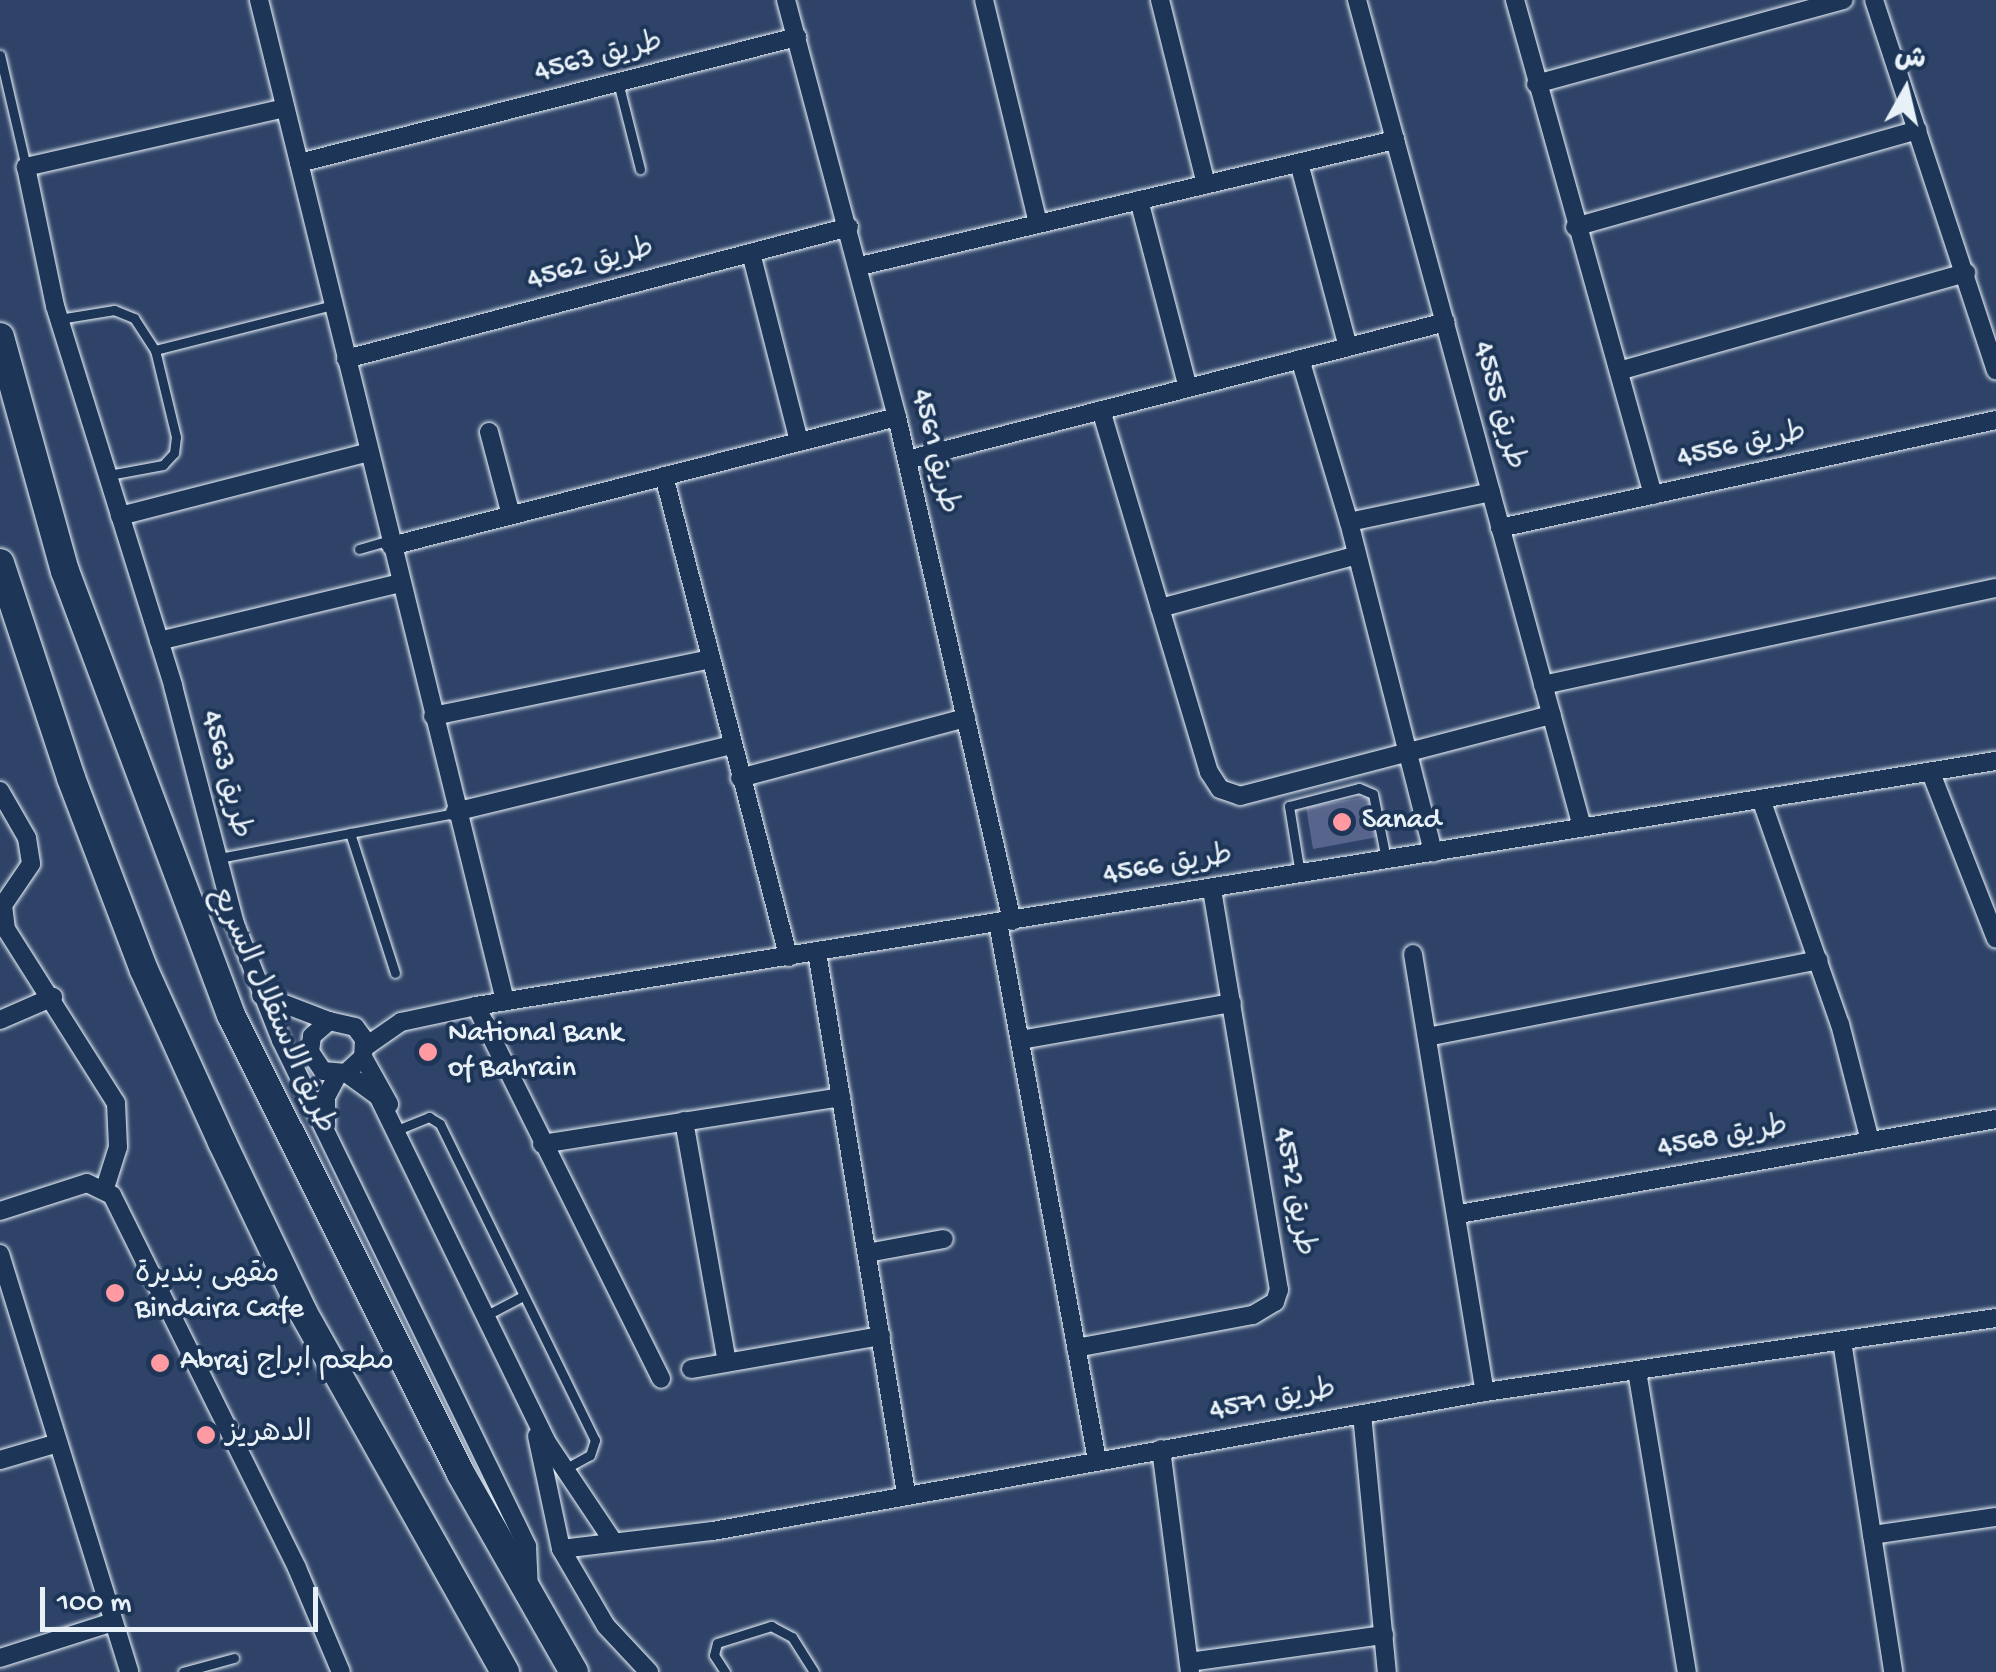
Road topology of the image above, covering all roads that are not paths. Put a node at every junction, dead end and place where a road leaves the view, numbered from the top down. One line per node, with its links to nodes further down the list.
1 (259, 0): 13 (street)
2 (786, 0): 9 (street, طريق 4561)
3 (984, 0): 22 (street)
4 (1160, 0): 20 (street)
5 (1357, 0): 15 (street, طريق 4555)
6 (1515, 0): 12 (street)
7 (1844, 0): 12 (street)
8 (1874, 0): 14 (street)
9 (798, 37): 11 (street, طريق 4563); 23 (street, طريق 4561)
10 (0, 55): 18 (lane, طريق 4563)
11 (618, 82): 16 (street, طريق 4563); 19 (lane)
12 (1536, 84): 24 (street)
13 (285, 108): 16 (street); 18 (street)
14 (1918, 130): 24 (street); 27 (street)
15 (1395, 140): 17 (street); 30 (street, طريق 4555)
16 (298, 163): 28 (street)
17 (1299, 163): 20 (street); 32 (street)
18 (26, 167): 29 (street, طريق 4563)
19 (640, 169)
20 (1206, 184): 21 (street)
21 (1140, 200): 22 (street); 38 (street)
22 (1038, 224): 26 (street)
23 (849, 227): 25 (street, طريق 4562); 26 (street, طريق 4561)
24 (1575, 227): 37 (street)
25 (751, 253): 34 (street, طريق 4562); 43 (street)
26 (860, 266): 40 (street, طريق 4561)
27 (1966, 273): 36 (street); 37 (street)
28 (333, 305): 33 (lane); 34 (street)
29 (59, 320): 33 (lane); 46 (street, طريق 4563)
30 (1446, 322): 32 (street); 48 (street, طريق 4555)
31 (0, 336): 139 (main road, طريق الاستقلال السريع)
32 (1348, 347): 35 (street)
33 (155, 350): 46 (lane)
34 (346, 358): 44 (street)
35 (1300, 359): 38 (street); 52 (street)
36 (1996, 370)
37 (1619, 371): 49 (street)
38 (1188, 388): 39 (street)
39 (1101, 410): 45 (street); 60 (street)
40 (897, 417): 43 (street); 45 (street, طريق 4561)
41 (1996, 420): 49 (street, طريق 4556)
42 (489, 432): 51 (street)
43 (799, 442): 47 (street)
44 (369, 452): 50 (street); 54 (street)
45 (907, 460): 66 (street, طريق 4561)
46 (106, 476): 50 (street, طريق 4563)
47 (664, 476): 51 (street); 62 (street)
48 (1490, 492): 52 (street); 53 (street, طريق 4555)
49 (1654, 494): 53 (street, طريق 4556)
50 (120, 516): 61 (street, طريق 4563)
51 (511, 516): 54 (street)
52 (1350, 522): 56 (street)
53 (1500, 528): 63 (street, طريق 4555)
54 (391, 543): 55 (lane); 58 (street)
55 (359, 548)
56 (1354, 556): 60 (street); 68 (street)
57 (0, 563): 148 (main road)
58 (400, 583): 61 (street); 65 (street)
59 (1996, 588): 63 (street)
60 (1160, 608): 68 (street)
61 (159, 641): 78 (street, طريق 4563)
62 (711, 659): 65 (street); 67 (street)
63 (1543, 685): 64 (street, طريق 4555)
64 (1552, 715): 68 (street); 75 (street, طريق 4555)
65 (433, 716): 74 (street)
66 (966, 718): 71 (street); 82 (street, طريق 4561)
67 (732, 744): 71 (street); 74 (street)
68 (1407, 752): 77 (street)
69 (1996, 761): 70 (street, طريق 4566)
70 (1931, 773): 73 (street, طريق 4566); 83 (street)
71 (740, 778): 86 (street)
72 (0, 791): 90 (street)
73 (1761, 799): 75 (street, طريق 4566); 87 (street)
74 (455, 812): 76 (lane); 91 (street)
75 (1582, 827): 77 (street, طريق 4566)
76 (350, 833): 78 (lane); 88 (lane)
77 (1433, 852): 79 (street, طريق 4566)
78 (216, 858): 89 (street, طريق 4563)
79 (1386, 859): 80 (street, طريق 4566); 80 (lane)
80 (1300, 874): 81 (street, طريق 4566)
81 (1212, 888): 82 (street, طريق 4566); 92 (street, طريق 4572)
82 (1005, 922): 84 (street, طريق 4566); 99 (street)
83 (1996, 940)
84 (818, 952): 86 (street, طريق 4566); 102 (street)
85 (1413, 954): 98 (street)
86 (788, 957): 91 (street, طريق 4566)
87 (1818, 960): 98 (street); 107 (street)
88 (395, 973)
89 (261, 996): 96 (street); 105 (street, طريق 4563)
90 (53, 997): 95 (street); 109 (street)
91 (505, 1001): 93 (street, طريق 4566)
92 (1232, 1004): 99 (street); 121 (street, طريق 4572)
93 (476, 1006): 94 (street, طريق 4566); 108 (street)
94 (415, 1017): 97 (street, طريق 4566); 100 (street, طريق 4566)
95 (0, 1020)
96 (329, 1021): 97 (street); 101 (street)
97 (349, 1023): 100 (street)
98 (1427, 1037): 111 (street)
99 (1020, 1040): 121 (street)
100 (364, 1052): 101 (street); 106 (street)
101 (342, 1074): 105 (street); 106 (street)
102 (841, 1097): 104 (street); 113 (street)
103 (1996, 1119): 107 (street, طريق 4568)
104 (684, 1120): 108 (street); 122 (street)
105 (327, 1136): 139 (street, طريق 4563)
106 (400, 1138): 115 (lane); 117 (street)
107 (1870, 1141): 111 (street, طريق 4568)
108 (542, 1144): 125 (street)
109 (105, 1188): 110 (street); 147 (street)
110 (0, 1212)
111 (1459, 1214): 126 (street)
112 (944, 1239): 113 (street)
113 (867, 1253): 119 (street)
114 (0, 1254): 116 (street)
115 (523, 1296): 117 (lane); 133 (lane)
116 (9, 1315): 129 (street)
117 (485, 1316): 127 (street)
118 (1996, 1318): 120 (street, طريق 4571)
119 (880, 1336): 122 (street); 134 (street)
120 (1842, 1341): 124 (street, طريق 4571); 136 (street)
121 (1076, 1348): 132 (street)
122 (727, 1362): 123 (street)
123 (690, 1369)
124 (1637, 1371): 126 (street, طريق 4571); 154 (street)
125 (661, 1380)
126 (1485, 1392): 128 (street, طريق 4571)
127 (532, 1412): 133 (street); 138 (street)
128 (1362, 1414): 130 (street, طريق 4571); 141 (street)
129 (58, 1443): 131 (street); 140 (street)
130 (1161, 1449): 132 (street, طريق 4571); 144 (street)
131 (0, 1460)
132 (1097, 1460): 134 (street, طريق 4571)
133 (562, 1470): 137 (street)
134 (906, 1493): 137 (street, طريق 4571)
135 (1996, 1517): 136 (street)
136 (1872, 1535): 155 (street)
137 (613, 1541): 138 (street, طريق 4571)
138 (561, 1549): 150 (street)
139 (528, 1590): 149 (main road, طريق الاستقلال السريع)
140 (113, 1622): 142 (street); 145 (street)
141 (1384, 1635): 144 (street); 153 (street)
142 (0, 1658)
143 (234, 1658): 146 (lane)
144 (1190, 1667)
145 (129, 1672)
146 (183, 1672)
147 (341, 1672)
148 (504, 1672)
149 (574, 1672)
150 (649, 1672)
151 (725, 1672): 152 (lane)
152 (814, 1672)
153 (1387, 1672)
154 (1687, 1672)
155 (1894, 1672)

